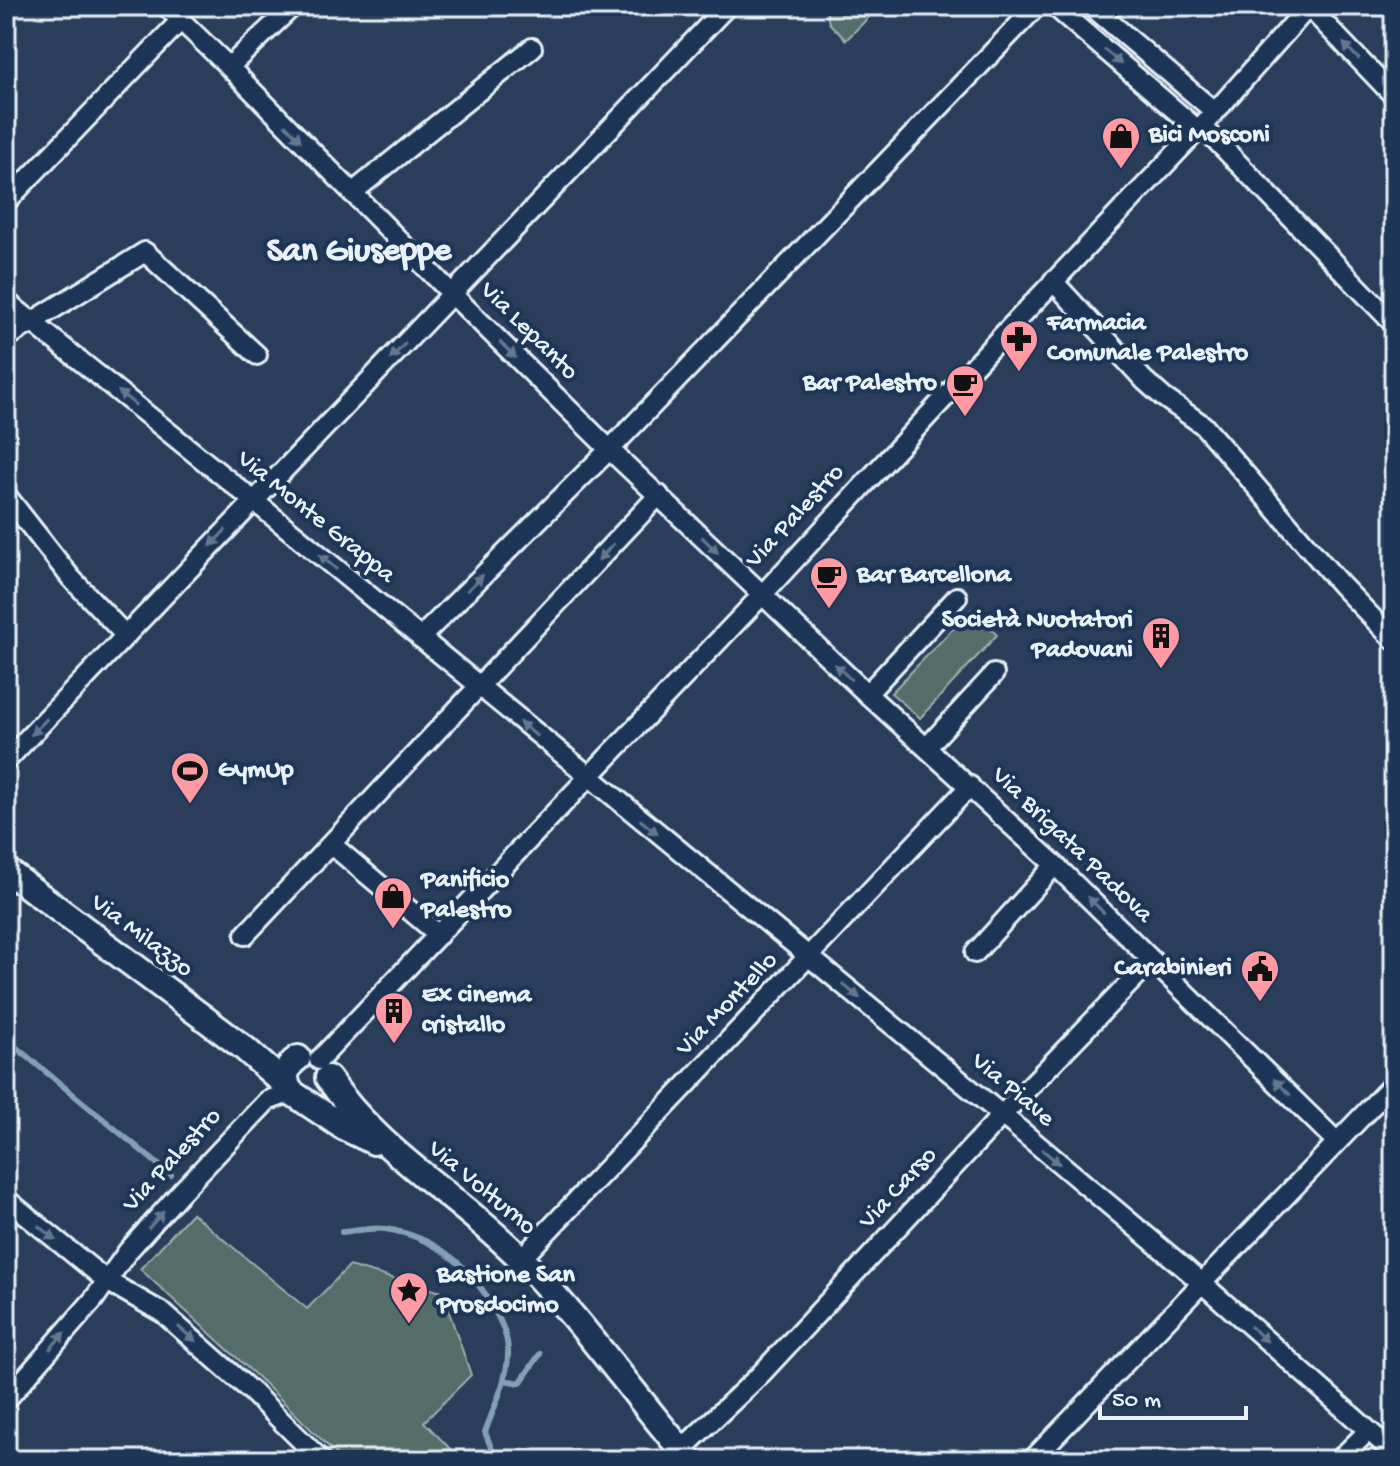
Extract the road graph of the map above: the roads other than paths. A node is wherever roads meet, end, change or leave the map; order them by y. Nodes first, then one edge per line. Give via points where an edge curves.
1 (166, 6) edge
2 (293, 6) edge
3 (727, 6) edge
4 (1037, 6) edge
5 (1054, 6) edge
6 (1091, 6) edge
7 (1309, 6) edge
8 (181, 20) junction
9 (532, 48) dead end
10 (229, 67) junction
11 (1394, 96) edge
12 (1205, 123) junction
13 (352, 193) junction
14 (6, 202) edge
15 (1053, 281) junction
16 (453, 295) junction
17 (6, 301) edge
18 (33, 322) junction
19 (1394, 324) edge
20 (6, 338) edge
21 (257, 355) dead end
22 (609, 449) junction
23 (6, 495) edge
24 (659, 495) junction
25 (254, 501) junction
26 (762, 595) junction
27 (957, 597) dead end
28 (126, 636) junction
29 (420, 638) junction
30 (1394, 640) edge
31 (994, 674) dead end
32 (479, 688) junction
33 (867, 694) junction
34 (927, 747) junction
35 (6, 761) edge
36 (589, 778) junction
37 (970, 786) junction
38 (331, 844) junction
39 (1055, 865) junction
40 (6, 870) edge
41 (245, 935) dead end
42 (439, 935) junction
43 (975, 953) dead end
44 (810, 957) junction
45 (1152, 960) junction
46 (244, 1048) junction
47 (315, 1065) junction
48 (1394, 1083) edge
49 (293, 1092) junction
50 (1002, 1115) junction
51 (1337, 1142) junction
52 (388, 1148) junction
53 (6, 1199) edge
54 (521, 1259) junction
55 (107, 1281) junction
56 (1200, 1282) junction
57 (6, 1400) edge
58 (1368, 1431) junction
59 (1394, 1453) edge
60 (685, 1455) edge
61 (321, 1460) edge
62 (1032, 1460) edge
63 (1339, 1460) edge

1 - 8 street, Via Lepanto
2 - 10 street
3 - 16 street
4 - 22 street
5 -> 12 street
6 - 12 street
11 -> 7 street
7 - 12 street, Via Palestro
8 - 10 street, Via Lepanto
8 - 14 street
9 - 13 street
10 -> 13 street, Via Lepanto
12 - 15 street, Via Palestro
12 - 19 street
13 - 16 street, Via Lepanto
15 - 26 street, Via Palestro
15 - 30 street via 1144,380 1203,425
16 -> 22 street, Via Lepanto
16 -> 25 street
17 - 18 street, Via Monte Grappa
18 - 20 street
18 - 21 street via 145,252
25 -> 18 street, Via Monte Grappa
22 - 24 street, Via Lepanto
29 -> 22 street
23 - 28 street via 71,578
24 -> 26 street, Via Lepanto
24 -> 32 street
25 -> 28 street
29 -> 25 street, Via Monte Grappa
33 -> 26 street, Via Brigata Padova
26 - 36 street, Via Palestro
27 - 33 street
28 -> 35 street
29 - 32 street, Via Monte Grappa
31 - 34 street
36 -> 32 street, Via Monte Grappa
32 - 38 street
33 - 34 street, Via Brigata Padova
34 - 37 street, Via Brigata Padova
36 - 42 street, Via Palestro
36 -> 44 street, Via Piave
37 - 39 street, Via Brigata Padova
37 - 44 street, Via Montello
38 - 41 street
38 - 42 street
39 - 43 street
45 -> 39 street, Via Brigata Padova
40 - 46 main road, Via Milazzo
42 - 47 street, Via Palestro
44 -> 50 street, Via Piave
44 - 54 street, Via Montello
45 - 50 street, Via Carso
51 -> 45 street, Via Brigata Padova
46 - 47 main road, Via Milazzo
46 - 49 main road, Via Milazzo
47 - 49 main road, Via Palestro via 288,1067 285,1080
47 - 49 main road, Via Palestro via 322,1092
47 - 52 main road, Via Volturno
48 - 51 street
49 - 52 main road, Via Volturno via 343,1127
55 -> 49 street, Via Palestro via 128,1251 267,1101
50 -> 56 street, Via Piave
50 - 60 street, Via Carso
51 - 56 street
52 - 54 main road, Via Volturno
53 -> 55 street
54 - 60 main road, Via Volturno
57 -> 55 street, Via Palestro
55 -> 61 street via 163,1313
56 -> 58 street, Via Piave
56 - 62 street
58 - 59 street, Via Piave
58 - 63 street

